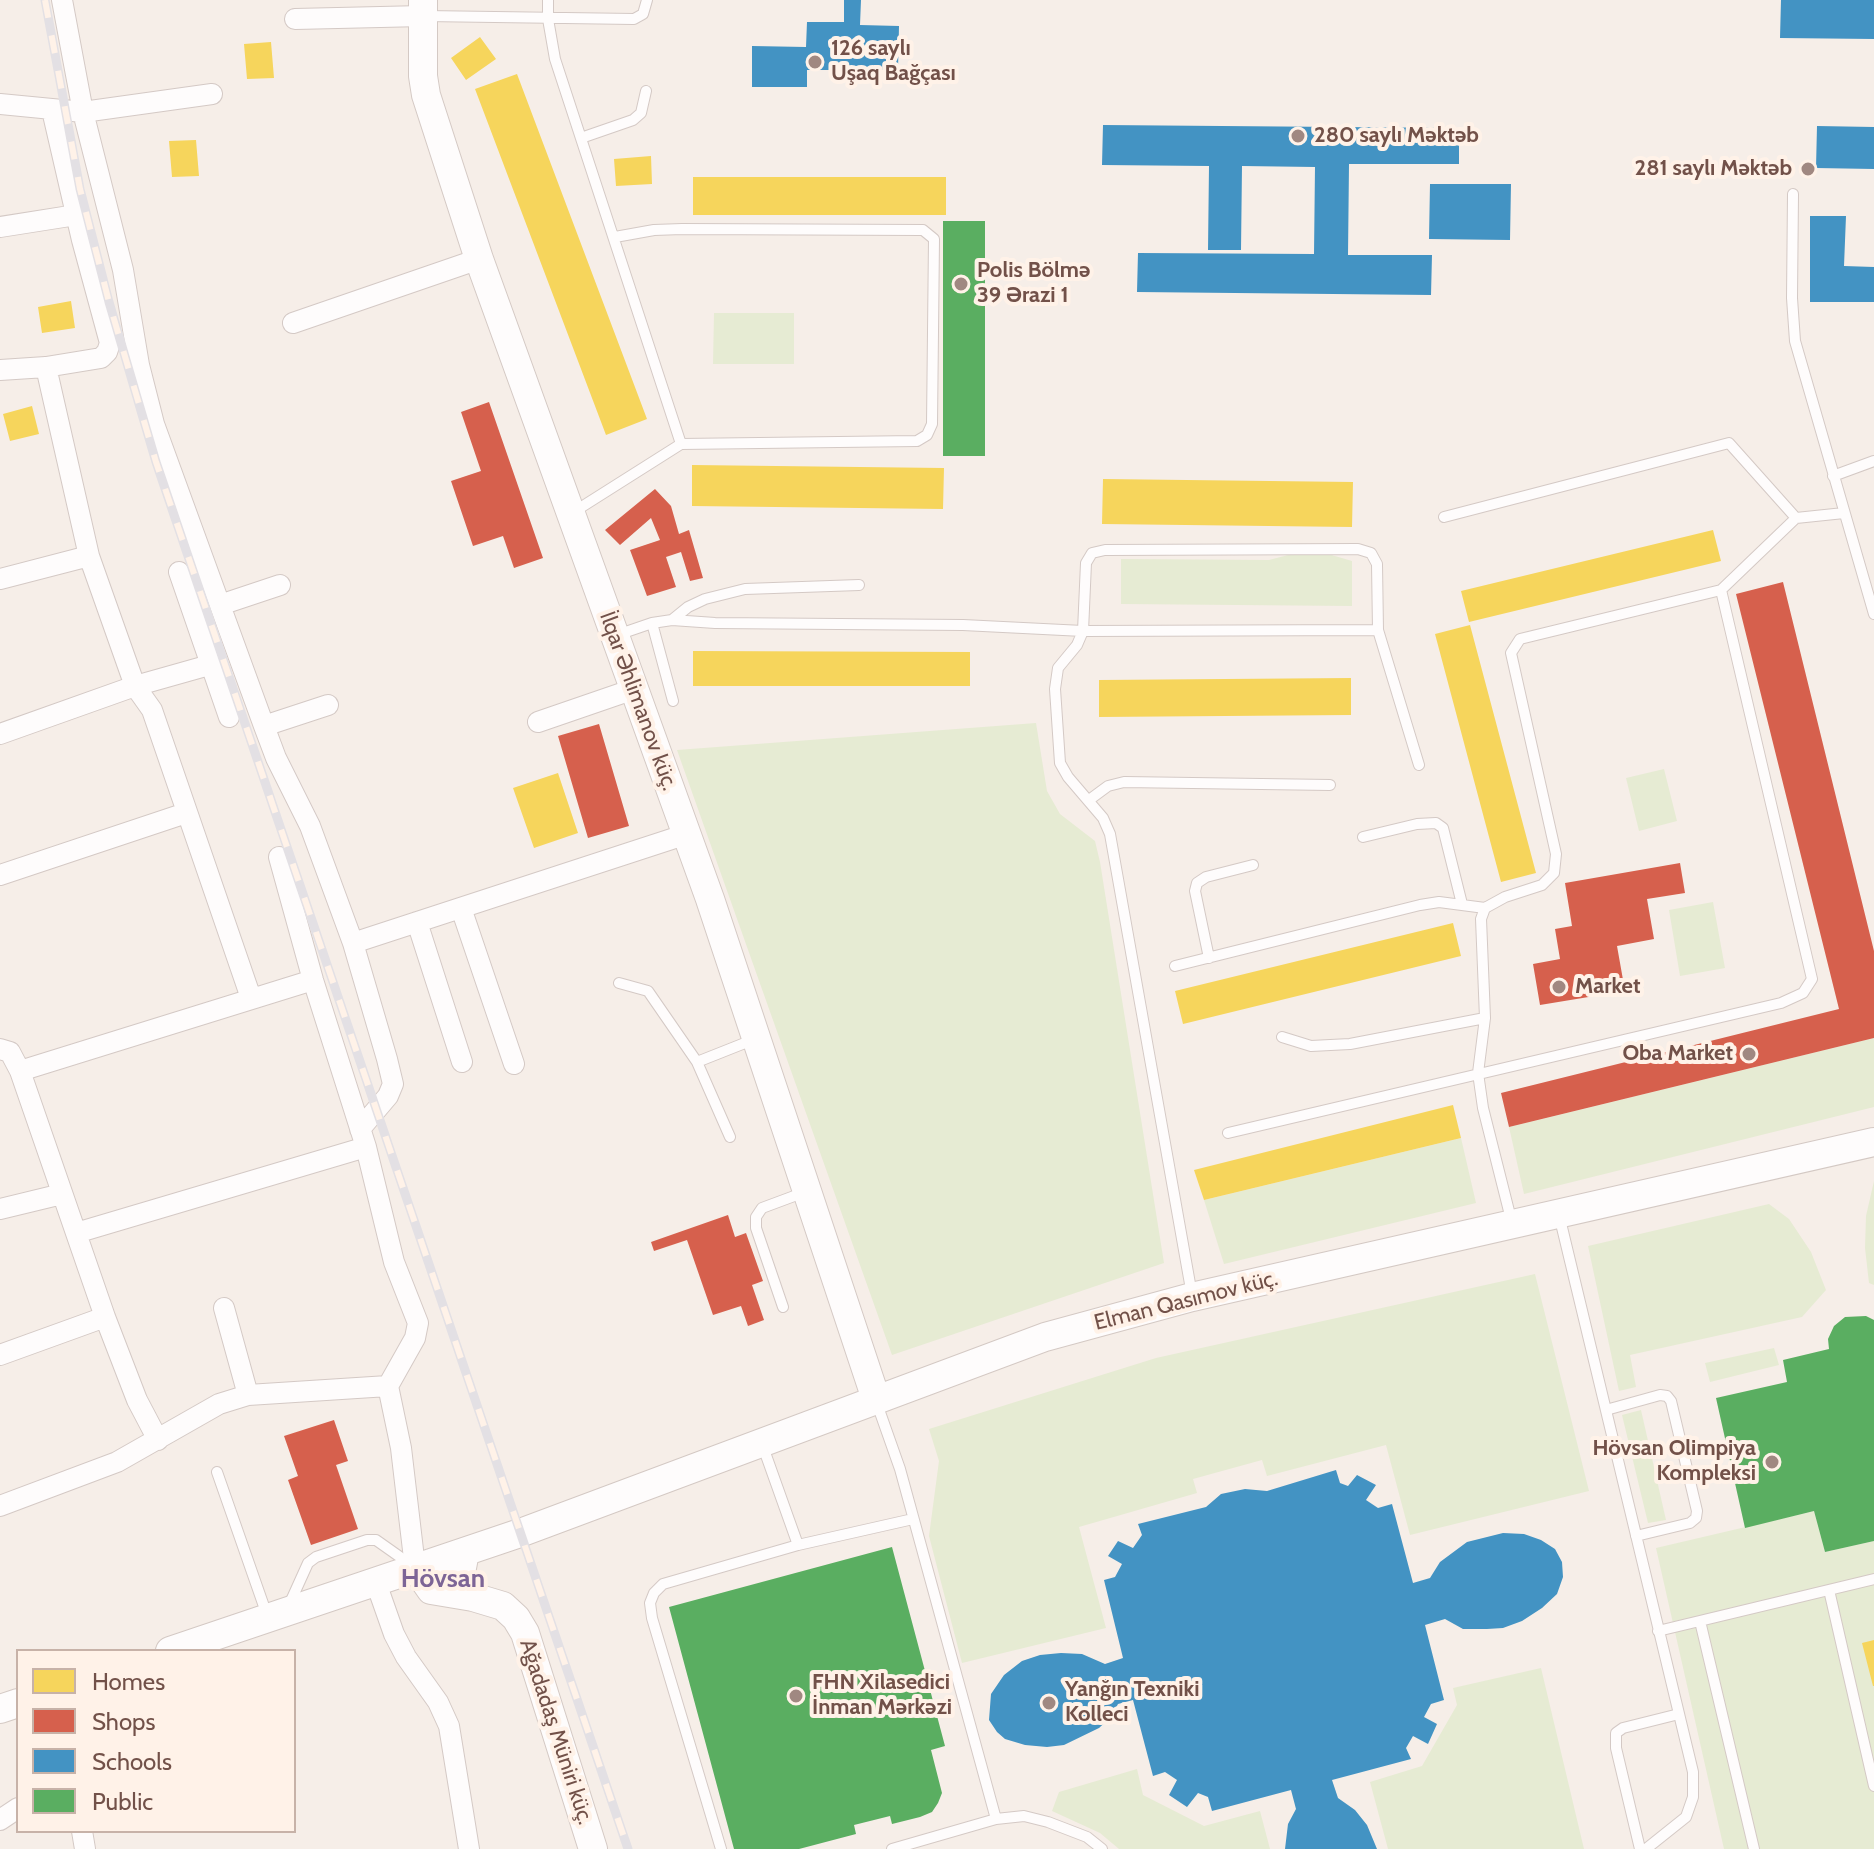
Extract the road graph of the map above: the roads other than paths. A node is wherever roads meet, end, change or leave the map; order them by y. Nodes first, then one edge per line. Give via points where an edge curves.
1 (62, 0) edge
2 (548, 0) edge
3 (647, 0) edge
4 (423, 8) edge
5 (295, 19) dead end
6 (548, 19) junction
7 (646, 91) dead end
8 (212, 94) dead end
9 (0, 104) edge
10 (52, 110) junction
11 (83, 112) junction
12 (581, 138) junction
13 (1793, 194) dead end
14 (76, 215) junction
15 (0, 227) edge
16 (615, 237) junction
17 (479, 259) junction
18 (293, 323) dead end
19 (46, 367) junction
20 (0, 370) edge
21 (681, 444) junction
22 (1874, 461) edge
23 (1833, 476) junction
24 (1844, 513) junction
25 (571, 514) junction
26 (1444, 517) dead end
27 (1796, 518) junction
28 (89, 556) junction
29 (179, 572) dead end
30 (0, 579) edge
31 (280, 585) dead end
32 (859, 585) dead end
33 (1721, 590) junction
34 (220, 605) junction
35 (1874, 614) edge
36 (672, 620) junction
37 (652, 623) junction
38 (1378, 630) junction
39 (1083, 631) junction
40 (615, 636) junction
41 (213, 664) junction
42 (135, 686) junction
43 (634, 689) junction
44 (673, 701) dead end
45 (328, 705) dead end
46 (229, 717) dead end
47 (538, 722) dead end
48 (264, 726) junction
49 (0, 734) edge
50 (1419, 765) dead end
51 (1330, 785) dead end
52 (1089, 800) junction
53 (186, 813) junction
54 (687, 834) junction
55 (1363, 837) dead end
56 (279, 857) dead end
57 (1253, 865) dead end
58 (0, 875) edge
59 (1462, 904) junction
60 (461, 908) junction
61 (1485, 908) junction
62 (417, 922) junction
63 (353, 943) junction
64 (1209, 958) junction
65 (1175, 966) dead end
66 (313, 980) junction
67 (619, 983) dead end
68 (251, 998) junction
69 (1485, 1018) junction
70 (1282, 1037) dead end
71 (757, 1038) junction
72 (0, 1049) edge
73 (462, 1062) dead end
74 (697, 1062) junction
75 (514, 1064) dead end
76 (20, 1071) junction
77 (1478, 1073) junction
78 (1228, 1133) dead end
79 (730, 1137) dead end
80 (363, 1138) junction
81 (1874, 1142) edge
82 (807, 1191) junction
83 (62, 1194) junction
84 (0, 1209) edge
85 (1559, 1215) junction
86 (1513, 1225) junction
87 (76, 1233) junction
88 (1192, 1297) junction
89 (783, 1307) dead end
90 (224, 1308) dead end
91 (105, 1317) junction
92 (0, 1355) edge
93 (388, 1386) junction
94 (248, 1395) junction
95 (876, 1399) junction
96 (1606, 1410) junction
97 (158, 1440) junction
98 (761, 1442) junction
99 (217, 1472) dead end
100 (0, 1506) edge
101 (913, 1519) junction
102 (1636, 1536) junction
103 (798, 1545) junction
104 (465, 1552) junction
105 (415, 1567) junction
106 (1874, 1579) edge
107 (375, 1580) junction
108 (1829, 1590) junction
109 (473, 1597) junction
110 (277, 1614) junction
111 (1700, 1621) junction
112 (1658, 1631) junction
113 (199, 1646) edge
114 (1679, 1714) junction
115 (1874, 1786) edge
116 (996, 1819) junction
117 (469, 1849) edge
118 (593, 1849) edge
119 (721, 1849) edge
120 (892, 1849) edge
121 (1102, 1849) edge
122 (1640, 1849) edge
123 (1646, 1849) edge
124 (1754, 1849) edge

1 - 11 street
2 - 6 lane
3 - 6 lane via 643,14 634,19
4 - 5 street
4 - 6 lane
4 - 17 street, İlqar Əhlimanov küç. via 426,95
6 - 12 lane
7 - 12 lane via 641,113 633,120
8 - 11 street
9 - 10 street
10 - 11 street
10 - 14 street
11 - 34 street via 123,270 144,389
12 - 16 lane
13 - 23 lane via 1795,341
14 - 15 street
14 - 19 street via 110,343 101,358
16 - 21 lane
16 - 21 lane via 697,229 923,230 934,239 932,424 927,435 917,441
17 - 18 street
17 - 25 street, İlqar Əhlimanov küç.
19 - 20 street
19 - 28 street
21 - 25 lane
22 - 23 lane
23 - 24 lane
24 - 27 lane
24 - 35 lane
25 - 40 street, İlqar Əhlimanov küç.
26 - 27 lane via 1729,443
27 - 33 lane
28 - 30 street
28 - 42 street
29 - 41 street
31 - 34 street
32 - 36 lane via 745,589 705,599
33 - 61 lane via 1520,639 1511,653 1556,854 1554,873 1542,885
33 - 77 lane via 1812,979 1803,993 1781,1003
34 - 48 street
36 - 37 lane
36 - 39 lane
37 - 40 lane
37 - 44 lane
38 - 39 lane
38 - 39 lane via 1377,564 1371,553 1358,549 1092,553 1086,563
38 - 50 lane
39 - 52 lane via 1058,668 1055,689 1060,763
40 - 43 street, İlqar Əhlimanov küç.
41 - 42 street
41 - 46 street
42 - 49 street
42 - 53 street via 152,710
43 - 47 street
43 - 54 street, İlqar Əhlimanov küç.
45 - 48 street
48 - 63 street via 310,826
51 - 52 lane via 1124,782
52 - 88 lane via 1110,834
53 - 58 street
53 - 68 street
54 - 60 street
54 - 71 street, İlqar Əhlimanov küç.
55 - 59 lane via 1436,823 1443,828
56 - 66 street
57 - 64 lane via 1197,883
59 - 61 lane
59 - 64 lane via 1420,905
60 - 62 street
60 - 75 street
61 - 69 lane
62 - 63 street
62 - 73 street
63 - 80 street via 393,1084
64 - 65 lane
66 - 68 street
66 - 80 street
67 - 74 lane via 648,991
68 - 76 street
69 - 70 lane via 1350,1044 1311,1046
69 - 77 lane
71 - 74 lane
71 - 82 street, İlqar Əhlimanov küç.
72 - 76 street via 10,1052
74 - 79 lane
76 - 83 street
77 - 78 lane
77 - 86 lane
80 - 87 street
80 - 93 street via 394,1262 418,1323
81 - 85 street, Elman Qasımov küç.
82 - 89 lane via 762,1208 756,1217
82 - 95 street, İlqar Əhlimanov küç.
83 - 84 street
83 - 87 street
85 - 86 street, Elman Qasımov küç.
85 - 96 lane
86 - 88 street, Elman Qasımov küç.
87 - 91 street
88 - 95 street, Elman Qasımov küç. via 1045,1337
90 - 94 street
91 - 92 street
91 - 97 street
93 - 94 street
93 - 105 street
94 - 97 street via 219,1404
95 - 98 street, Elman Qasımov küç.
95 - 101 lane
96 - 102 lane
96 - 102 lane via 1660,1395 1671,1401 1696,1518
97 - 100 street via 117,1462
98 - 103 lane
98 - 104 street, Elman Qasımov küç.
99 - 110 lane
101 - 103 lane
101 - 116 lane
102 - 112 lane
103 - 119 lane via 663,1584 650,1603
104 - 105 street, Elman Qasımov küç.
104 - 109 street via 461,1573
105 - 107 street, Elman Qasımov küç.
105 - 109 street, Ağadadaş Müniri küç. via 431,1590
105 - 110 lane via 376,1540 316,1557
106 - 108 lane
107 - 110 street, Elman Qasımov küç.
107 - 117 street via 394,1634 449,1726
108 - 111 lane
108 - 115 lane
109 - 118 street, Ağadadaş Müniri küç. via 503,1606 525,1633
110 - 113 street, Elman Qasımov küç.
111 - 112 lane
111 - 124 lane
112 - 114 lane
114 - 122 lane via 1616,1733
114 - 123 lane via 1693,1772 1693,1797 1686,1817
116 - 120 lane
116 - 121 lane via 1024,1816 1048,1822 1087,1837

